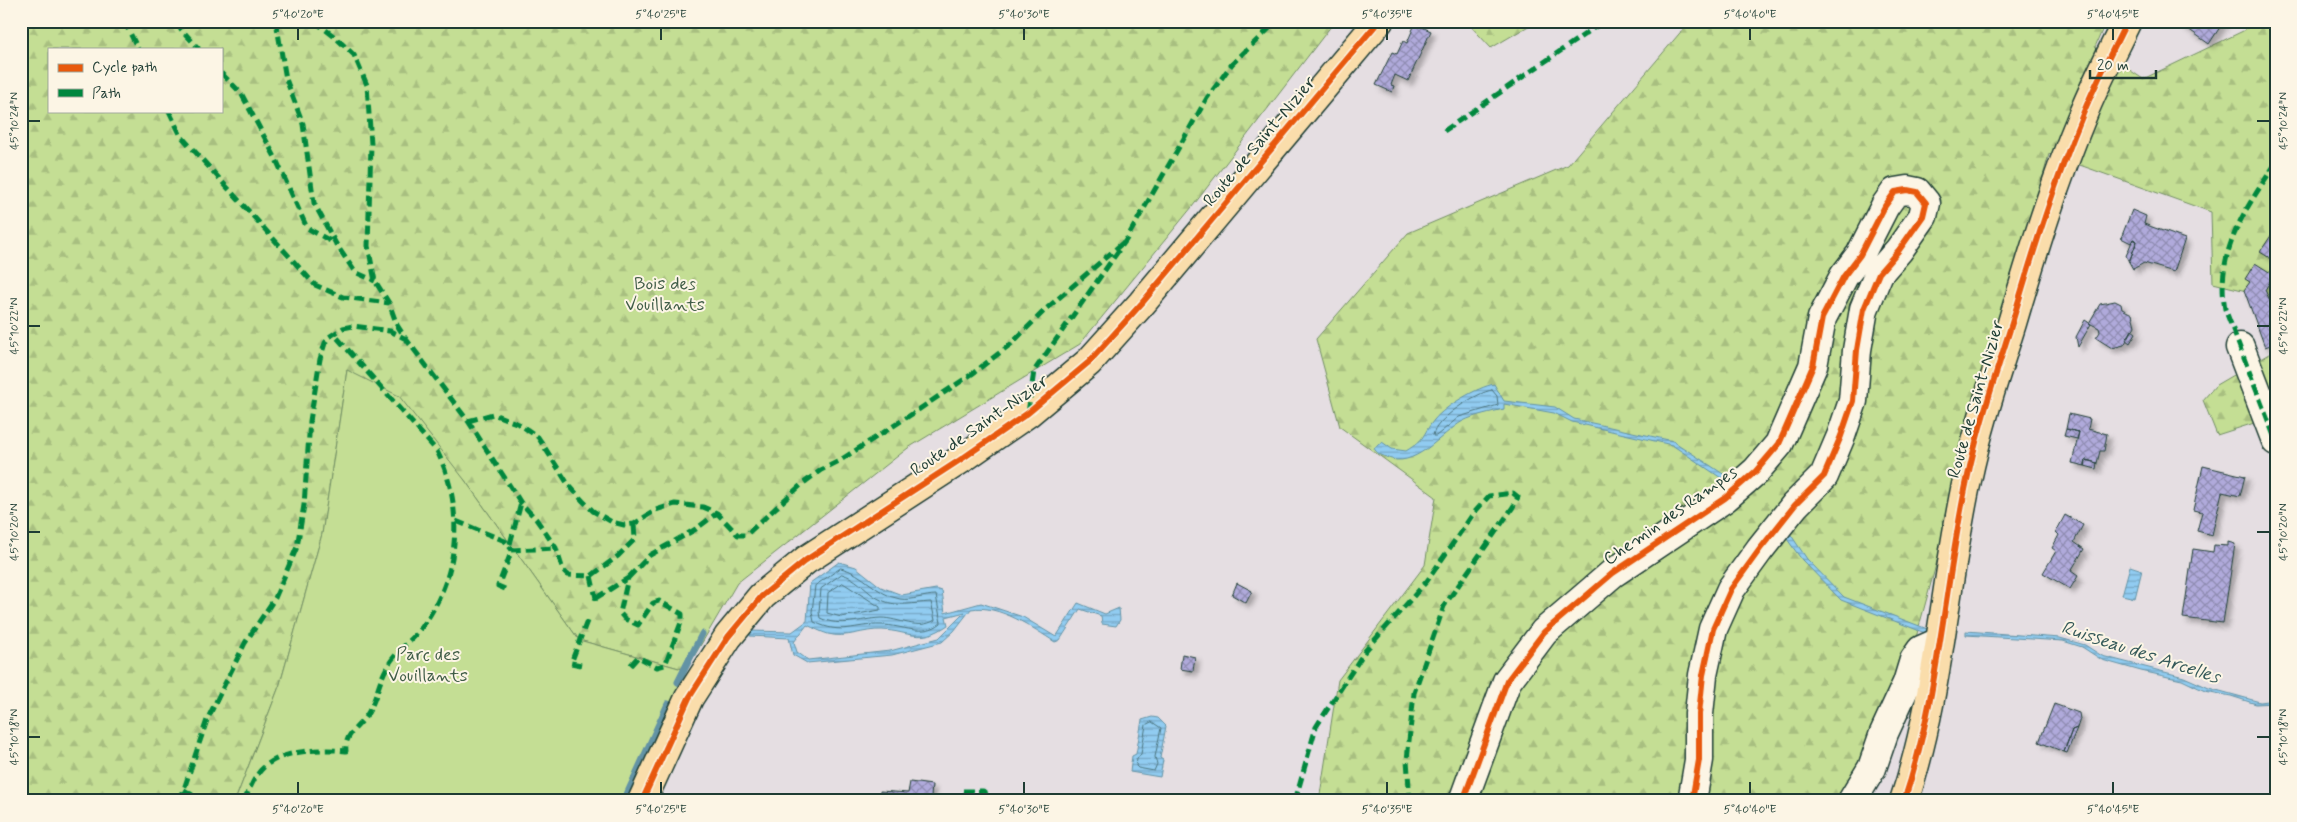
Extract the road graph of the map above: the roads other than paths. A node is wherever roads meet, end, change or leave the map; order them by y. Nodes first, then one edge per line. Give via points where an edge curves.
1 (1379, 21) edge
2 (2127, 21) edge
3 (2240, 347) dead end
4 (2276, 442) edge
5 (1939, 642) junction
6 (642, 801) edge
7 (1463, 801) edge
8 (1692, 801) edge
9 (1852, 801) edge
10 (1904, 801) edge

1 - 6 main road, Route de Saint-Nizier via 1149,296 1089,362 1028,413 806,560 762,596 728,637 690,698
2 - 5 main road, Route de Saint-Nizier via 2083,114 2053,193 1984,415 1963,497
3 - 4 street
5 - 9 street via 1920,650 1914,660 1872,768
5 - 10 main road, Route de Saint-Nizier via 1931,698
7 - 8 street, Chemin des Rampes via 1507,681 1544,632 1613,573 1724,498 1756,472 1779,444 1813,366 1822,318 1844,276 1860,255 1895,192 1917,192 1926,203 1923,216 1879,273 1864,308 1853,400 1824,476 1794,505 1731,589 1713,629 1703,675 1699,760

